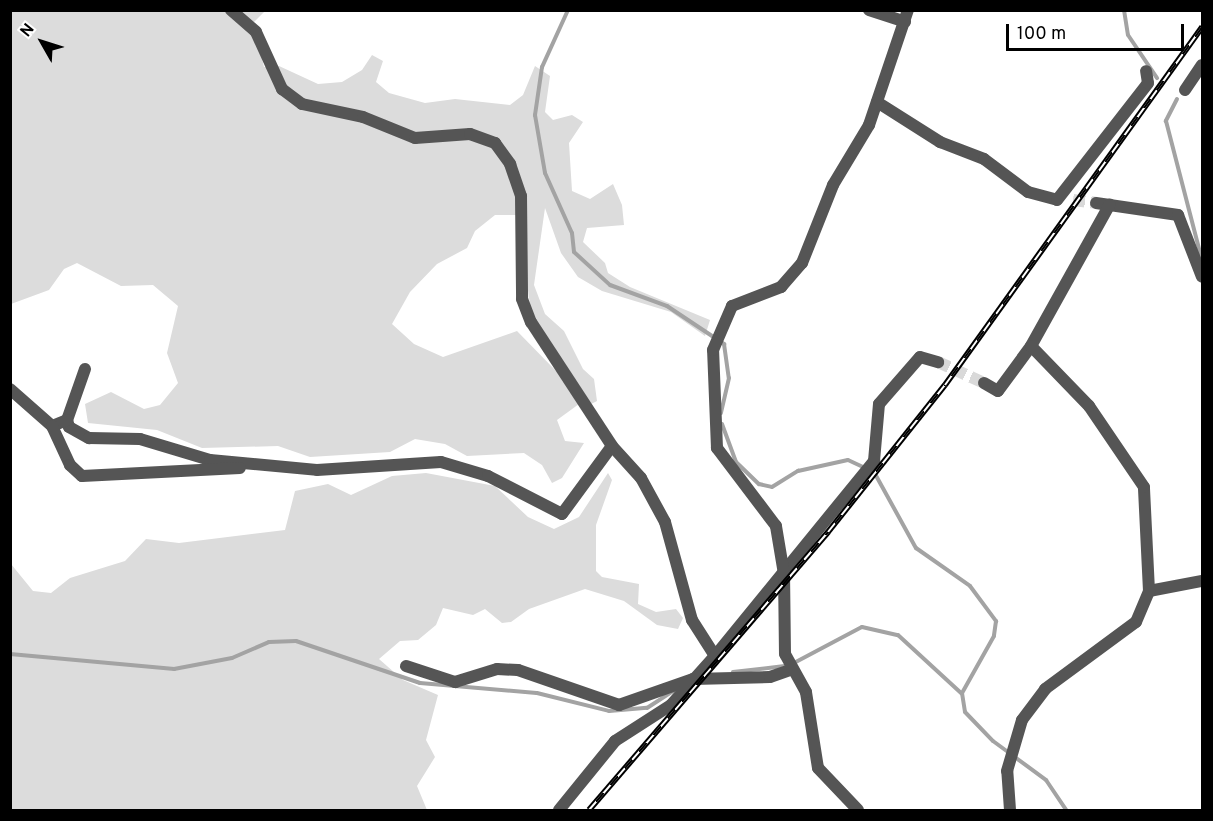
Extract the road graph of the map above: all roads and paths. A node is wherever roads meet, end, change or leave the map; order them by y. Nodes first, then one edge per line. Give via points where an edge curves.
1 (231, 10) edge
2 (869, 10) edge
3 (907, 16) edge
4 (1203, 65) edge
5 (1146, 71) dead end
6 (1185, 90) dead end
7 (878, 102) junction
8 (1096, 203) tunnel mouth
9 (1110, 204) junction
10 (1203, 277) edge
11 (1031, 346) junction
12 (938, 362) tunnel mouth
13 (85, 369) dead end
14 (984, 383) tunnel mouth
15 (10, 389) edge
16 (67, 420) junction
17 (52, 426) junction
18 (612, 446) junction
19 (274, 464) junction
20 (784, 574) junction
21 (1203, 581) edge
22 (1149, 591) junction
23 (715, 656) junction
24 (406, 666) dead end
25 (790, 670) junction
26 (693, 680) junction
27 (559, 810) edge
28 (858, 810) edge
29 (1010, 810) edge

1 - 18 street via 256,32 282,89 302,104 363,117 415,138 470,134 495,143 510,164 521,196 525,222 522,299 531,322
2 - 3 street
3 - 7 street
4 - 6 street
5 - 7 street via 1148,83 1069,197 1057,200 1028,192 984,159 940,142
7 - 20 street via 793,277 732,306 716,334 715,441 726,467 776,526
8 - 9 street
9 - 10 street via 1178,215
9 - 11 street
11 - 14 street via 998,391
11 - 22 street via 1089,406 1144,487
12 - 20 street via 920,357 879,404 874,461
13 - 16 street
15 - 17 street
16 - 17 street
16 - 19 street via 69,427 89,438 140,439 210,460
17 - 19 street via 70,465 82,476
18 - 19 street via 562,514 488,476 441,462 317,470
18 - 23 street via 641,478 665,522 692,620
20 - 23 street
20 - 25 street
21 - 22 street
22 - 29 street via 1136,622 1045,689 1022,720 1008,761
23 - 26 street
24 - 26 street via 455,682 497,669 518,670 619,705
25 - 26 street via 770,677
25 - 28 street via 806,692 818,768
26 - 27 street via 671,705 615,741

